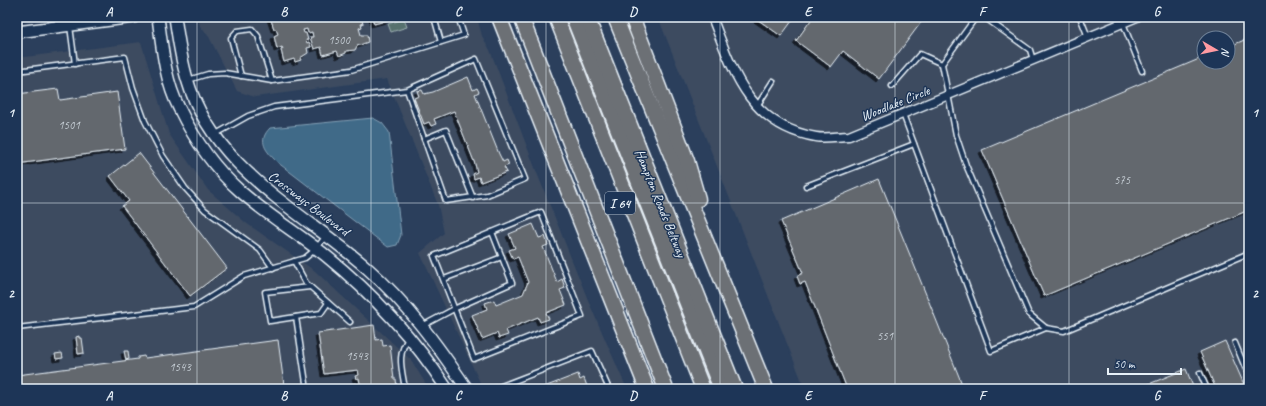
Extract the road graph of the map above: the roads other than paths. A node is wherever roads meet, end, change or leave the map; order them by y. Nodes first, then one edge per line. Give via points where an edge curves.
1 (134, 17) edge
2 (158, 17) edge
3 (175, 17) edge
4 (434, 17) edge
5 (458, 17) edge
6 (499, 17) edge
7 (521, 17) edge
8 (546, 17) edge
9 (556, 17) edge
10 (573, 17) edge
11 (586, 17) edge
12 (596, 17) edge
13 (615, 17) edge
14 (632, 17) edge
15 (712, 17) edge
16 (976, 17) edge
17 (984, 17) edge
18 (1080, 17) edge
19 (1137, 17) edge
20 (1123, 23) junction
21 (70, 25) junction
22 (17, 32) edge
23 (1088, 38) junction
24 (441, 42) junction
25 (1034, 60) junction
26 (75, 64) junction
27 (942, 64) junction
28 (17, 71) edge
29 (1142, 71) dead end
30 (241, 76) junction
31 (187, 80) junction
32 (272, 80) junction
33 (773, 81) dead end
34 (892, 86) dead end
35 (407, 90) junction
36 (947, 96) junction
37 (619, 98) junction
38 (756, 106) junction
39 (903, 114) junction
40 (214, 135) junction
41 (424, 139) junction
42 (914, 144) junction
43 (806, 186) dead end
44 (473, 198) junction
45 (492, 232) junction
46 (326, 235) junction
47 (316, 249) junction
48 (1249, 253) edge
49 (502, 257) junction
50 (294, 261) junction
51 (273, 268) junction
52 (721, 276) junction
53 (444, 279) junction
54 (310, 287) junction
55 (328, 303) junction
56 (456, 308) junction
57 (296, 317) junction
58 (350, 322) dead end
59 (421, 326) junction
60 (17, 328) edge
61 (1046, 328) junction
62 (409, 338) junction
63 (1235, 343) dead end
64 (1200, 373) dead end
65 (1249, 376) edge
66 (306, 383) dead end
67 (405, 389) edge
68 (447, 389) edge
69 (467, 389) edge
70 (497, 389) edge
71 (609, 389) edge
72 (646, 389) edge
73 (666, 389) edge
74 (693, 389) edge
75 (703, 389) edge
76 (721, 389) edge
77 (735, 389) edge
78 (766, 389) edge
79 (1206, 389) edge

1 - 21 street
2 - 47 street via 167,75 178,107 195,137 216,166 239,191
3 - 31 street, Crossways Boulevard
4 - 24 lane
5 - 24 lane via 464,35
6 - 72 highway
7 - 73 highway
8 - 74 highway, I 64
9 - 75 highway
10 - 76 highway
11 - 37 highway, Hampton Roads Beltway / I 64
12 - 37 highway
13 - 52 highway
14 - 52 highway via 687,161
15 - 38 street, Woodlake Circle via 734,72 744,92
16 - 27 lane
17 - 25 lane via 1030,50
18 - 23 lane
19 - 20 street, Woodlake Circle
20 - 23 street, Woodlake Circle
20 - 29 lane
21 - 22 street
21 - 26 lane
23 - 25 street, Woodlake Circle
24 - 32 lane via 351,70
25 - 36 street, Woodlake Circle
26 - 28 lane
26 - 51 lane via 125,57 146,122 163,156 185,188 205,210 260,250
27 - 34 lane via 920,54
27 - 36 lane
30 - 31 lane via 225,73 208,74
30 - 32 lane
30 - 32 lane via 231,38 237,31 252,30 258,36
31 - 40 street, Crossways Boulevard
33 - 38 lane
35 - 40 lane via 274,107 248,116
35 - 41 lane
35 - 44 lane via 476,59 525,180
36 - 39 street, Woodlake Circle
36 - 61 lane via 966,165 1029,314
37 - 77 highway, Hampton Roads Beltway / I 64
38 - 39 street, Woodlake Circle via 788,130 817,138 850,136
39 - 42 lane
40 - 46 street, Crossways Boulevard via 234,161 260,185
41 - 44 lane via 446,201
41 - 44 lane via 446,130
42 - 43 lane
42 - 61 lane via 990,351
45 - 49 lane
45 - 53 lane via 434,256
45 - 56 lane via 540,212 582,316 474,359
46 - 47 lane
46 - 59 street, Crossways Boulevard via 369,270
47 - 50 lane via 305,258
47 - 62 street via 350,277
48 - 61 lane via 1064,331
49 - 53 lane
49 - 56 lane via 512,284
50 - 51 lane
50 - 54 lane
51 - 60 lane via 244,276 194,306
52 - 78 highway
53 - 56 lane
54 - 55 lane
54 - 57 lane via 265,292 270,321
55 - 57 lane via 321,313
55 - 58 lane
56 - 59 lane
57 - 66 lane
59 - 69 street, Crossways Boulevard
62 - 67 lane via 402,346 400,354
62 - 68 street
63 - 65 lane
64 - 79 lane
70 - 71 lane via 592,351

